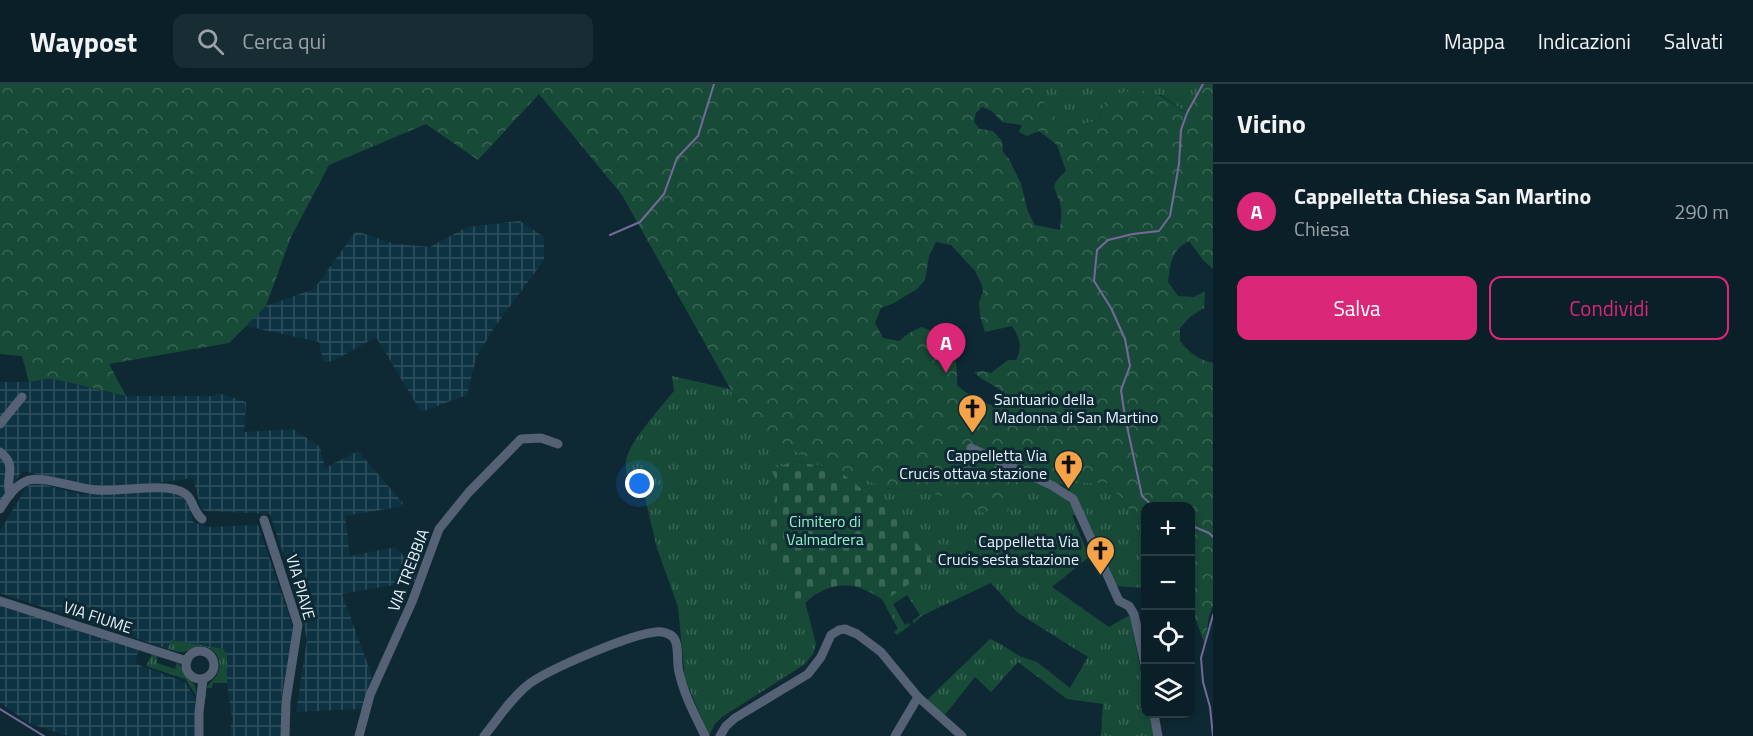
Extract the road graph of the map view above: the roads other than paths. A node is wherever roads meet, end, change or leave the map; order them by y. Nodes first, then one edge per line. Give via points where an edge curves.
1 (22, 397) dead end
2 (0, 424) edge
3 (558, 444) dead end
4 (971, 448) dead end
5 (0, 452) edge
6 (10, 495) junction
7 (0, 509) edge
8 (202, 519) dead end
9 (264, 520) dead end
10 (0, 601) edge
11 (187, 661) junction
12 (1145, 664) edge
13 (203, 679) junction
14 (918, 697) junction
15 (1155, 718) edge
16 (199, 736) edge
17 (285, 736) edge
18 (359, 736) edge
19 (484, 736) edge
20 (705, 736) edge
21 (720, 736) edge
22 (895, 736) edge
23 (962, 736) edge
24 (1158, 736) edge

1 - 2 street
3 - 18 street, VIA TREBBIA via 541,438 521,439 469,492 439,530 370,695
4 - 12 street via 1073,499 1119,601 1134,614
5 - 6 street via 8,458
6 - 7 street
6 - 8 street via 17,485 38,478 80,489 163,488 189,496
9 - 17 street, VIA PIAVE via 298,625 286,701
10 - 11 street, VIA FIUME
11 - 13 street via 192,677
11 - 13 street via 198,651 212,657 214,668
13 - 16 street
14 - 21 street via 881,652 845,629 831,636 808,674 735,718
14 - 22 street
14 - 23 street
15 - 24 street
19 - 20 street via 531,683 583,657 657,632 670,634 676,641 679,672

